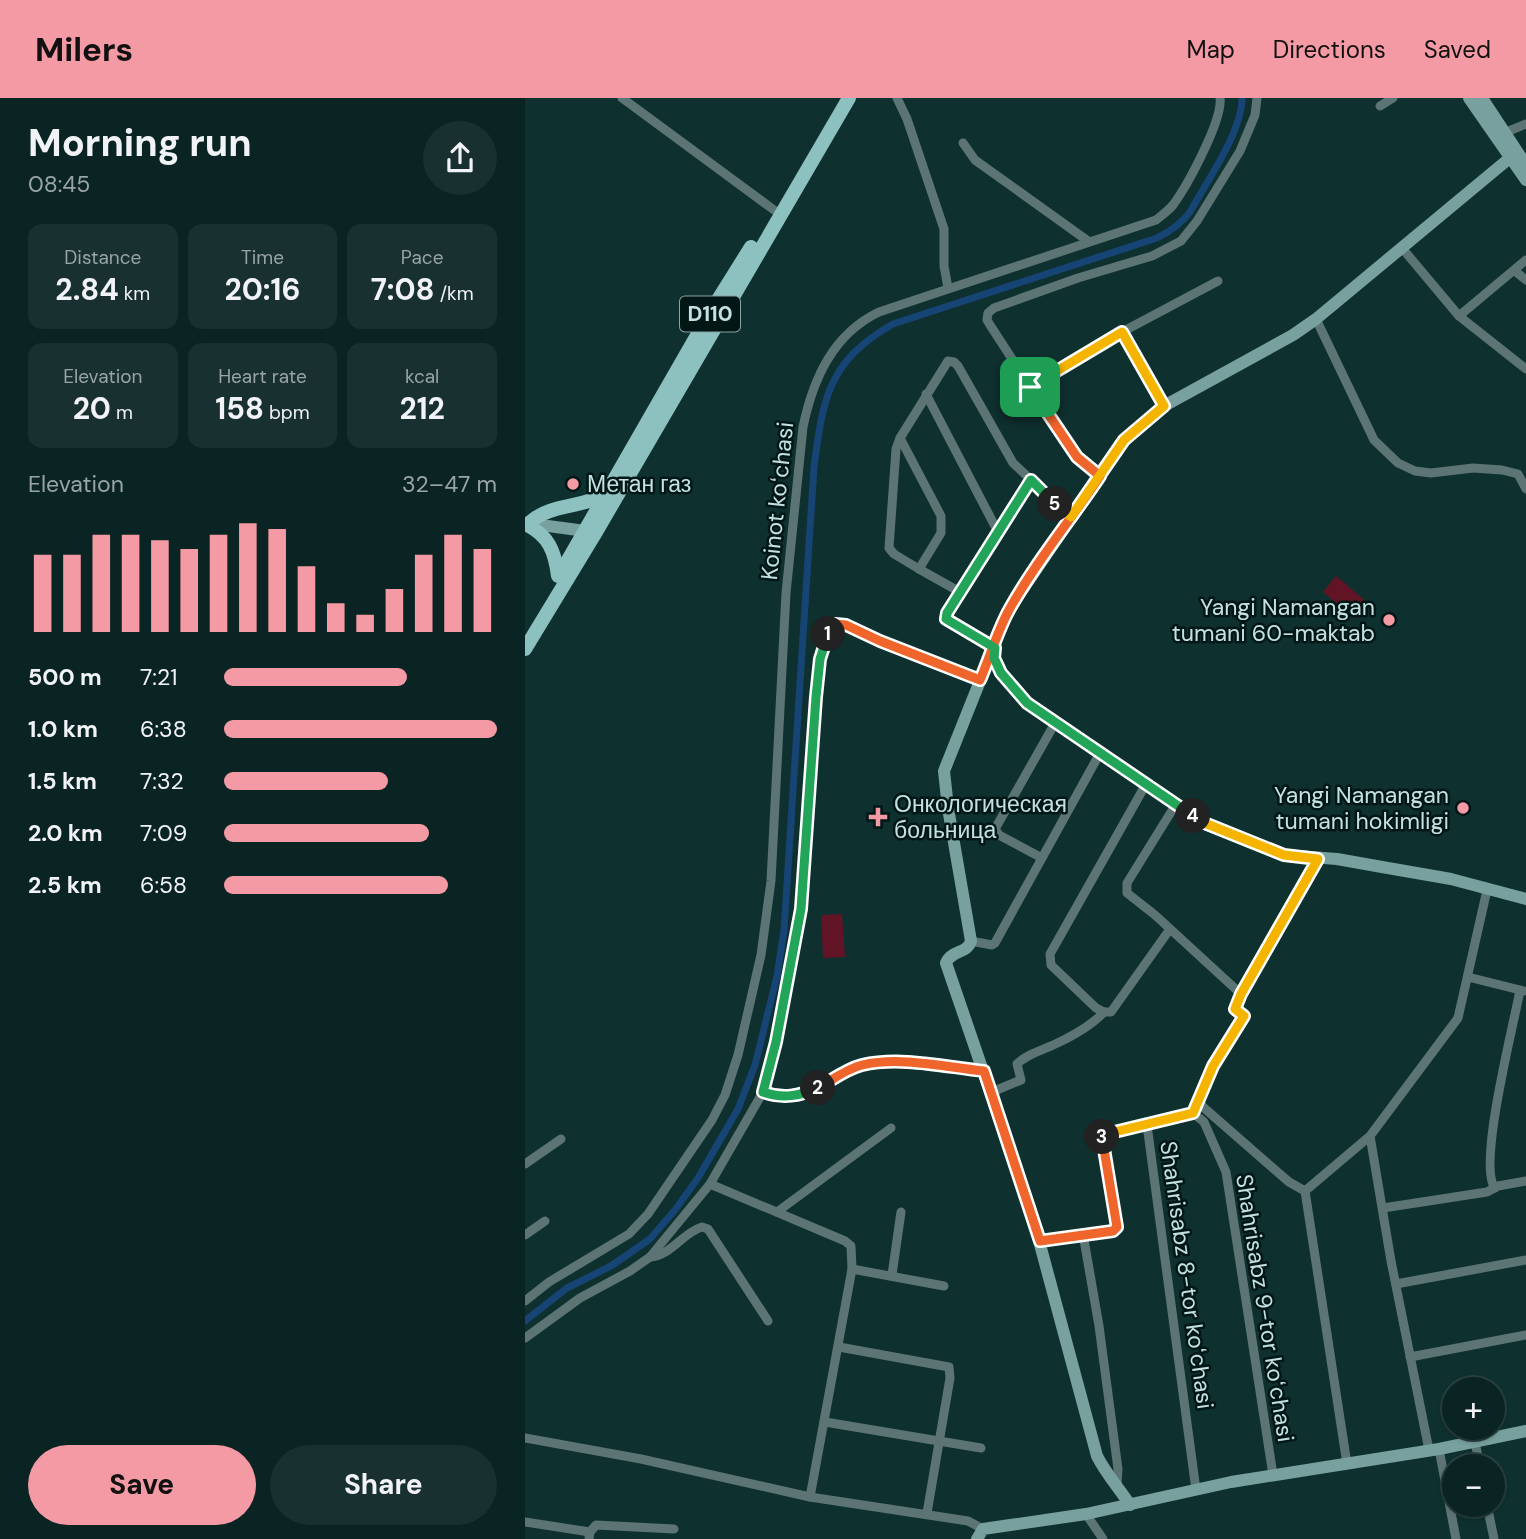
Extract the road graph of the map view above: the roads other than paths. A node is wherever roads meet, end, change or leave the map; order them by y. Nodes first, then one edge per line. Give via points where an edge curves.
1 (622, 98) edge
2 (839, 98) edge
3 (849, 98) edge
4 (897, 98) edge
5 (1220, 98) edge
6 (1257, 98) edge
7 (1393, 98) edge
8 (1469, 98) edge
9 (1482, 98) edge
10 (1380, 106) dead end
11 (1526, 124) edge
12 (1504, 133) junction
13 (963, 143) dead end
14 (1513, 155) junction
15 (1526, 165) edge
16 (1526, 180) edge
17 (774, 210) junction
18 (1088, 241) junction
19 (1402, 248) junction
20 (1526, 260) edge
21 (1514, 271) junction
22 (1526, 280) edge
23 (1218, 281) dead end
24 (948, 288) junction
25 (717, 314) junction
26 (1459, 316) junction
27 (1316, 319) junction
28 (1122, 332) junction
29 (1526, 369) edge
30 (1030, 387) junction
31 (926, 394) junction
32 (1164, 406) junction
33 (900, 438) junction
34 (1100, 476) junction
35 (1031, 480) junction
36 (1526, 489) edge
37 (606, 494) junction
38 (1071, 517) junction
39 (526, 523) edge
40 (590, 532) junction
41 (998, 532) junction
42 (919, 569) junction
43 (558, 576) junction
44 (960, 592) junction
45 (525, 633) edge
46 (995, 648) junction
47 (525, 649) edge
48 (980, 680) junction
49 (1055, 723) junction
50 (1100, 753) junction
51 (1146, 784) junction
52 (1176, 804) junction
53 (1042, 858) junction
54 (1318, 859) junction
55 (1487, 890) junction
56 (1526, 899) edge
57 (1170, 929) junction
58 (971, 941) junction
59 (1468, 977) junction
60 (1523, 991) edge
61 (1241, 994) junction
62 (1104, 1012) junction
63 (984, 1071) junction
64 (763, 1092) junction
65 (992, 1092) junction
66 (1199, 1101) junction
67 (1193, 1113) junction
68 (1147, 1125) junction
69 (891, 1128) dead end
70 (1370, 1136) junction
71 (561, 1139) dead end
72 (525, 1164) edge
73 (1526, 1181) edge
74 (711, 1184) junction
75 (1495, 1188) junction
76 (1305, 1191) junction
77 (1383, 1208) junction
78 (901, 1212) dead end
79 (778, 1213) junction
80 (545, 1221) dead end
81 (1083, 1234) junction
82 (525, 1235) edge
83 (1040, 1241) junction
84 (650, 1257) junction
85 (1526, 1260) edge
86 (852, 1269) junction
87 (892, 1275) junction
88 (1396, 1284) junction
89 (944, 1286) dead end
90 (525, 1301) edge
91 (768, 1321) dead end
92 (1526, 1335) edge
93 (525, 1338) edge
94 (839, 1347) junction
95 (1410, 1357) junction
96 (825, 1422) junction
97 (1526, 1431) edge
98 (525, 1438) edge
99 (939, 1440) junction
100 (1475, 1442) junction
101 (981, 1448) dead end
102 (1434, 1450) junction
103 (1478, 1454) edge
104 (1347, 1464) junction
105 (1273, 1475) junction
106 (1117, 1485) junction
107 (1196, 1490) junction
108 (810, 1497) junction
109 (1130, 1505) junction
110 (927, 1513) junction
111 (1086, 1514) junction
112 (1489, 1517) edge
113 (525, 1522) edge
114 (674, 1529) dead end
115 (980, 1534) edge
116 (589, 1535) edge
117 (1103, 1539) edge
118 (1456, 1539) edge
119 (1494, 1539) edge

1 - 17 street
2 - 17 main road, D110
3 - 25 main road, D110
4 - 24 street via 944,229
5 - 18 street, Koinot koʻchasi via 1215,128 1166,213
6 - 30 street via 1240,152 1181,241 1152,256 994,307 988,313 987,320
7 - 10 street
8 - 14 street
9 - 12 street
11 - 12 street
12 - 14 street
13 - 18 street via 975,160
14 - 15 street
14 - 16 street
14 - 19 street
17 - 25 main road, D110
18 - 24 street, Koinot koʻchasi
19 - 26 street
19 - 27 street
20 - 21 street
21 - 22 street
21 - 26 street
23 - 28 street
24 - 90 street, Koinot koʻchasi via 857,324 835,347 811,393 791,540 771,881 761,955 739,1055 725,1095 667,1189 629,1234
25 - 37 main road, D110
25 - 40 main road, D110
26 - 29 street
27 - 32 street
27 - 36 street via 1374,440 1398,463 1431,473 1502,470 1518,474
28 - 30 street
28 - 32 street
30 - 34 street via 1077,457
31 - 33 street
31 - 35 street via 946,363 954,362 1005,451
31 - 41 street
32 - 34 street via 1124,440
33 - 42 street via 941,516 941,533
33 - 42 street via 889,548
34 - 38 street
35 - 38 street
35 - 41 street
37 - 39 main road via 586,504 547,511
37 - 40 main road, D110
38 - 46 street via 1018,594
39 - 40 street
39 - 43 main road via 548,541
40 - 43 main road, D110
40 - 47 main road, D110
41 - 44 street
42 - 44 street
43 - 45 main road, D110
44 - 46 street via 946,619
46 - 48 street
46 - 49 street via 1001,673 1027,703
48 - 58 street via 944,771
48 - 64 street via 846,625 835,624 829,631 820,659 801,909
49 - 50 street
49 - 53 street via 995,829
50 - 51 street
50 - 53 street
51 - 52 street
51 - 62 street via 1051,954 1051,965
52 - 54 street via 1202,822 1284,855
52 - 57 street via 1126,888
53 - 58 street via 995,943
54 - 55 street
54 - 61 street
55 - 56 street
55 - 59 street
57 - 61 street
57 - 62 street via 1116,1007 1111,1013
58 - 63 street via 946,963
59 - 60 street
59 - 70 street via 1458,1018
60 - 75 street via 1491,1137 1489,1174
61 - 66 street, Shahrisabz 8-tor koʻchasi via 1235,1009 1244,1016 1213,1066
62 - 65 street via 1055,1044 1023,1058 1017,1064 1021,1080
63 - 64 street via 904,1062 869,1064 798,1096
63 - 65 street
64 - 74 street
65 - 83 street
66 - 67 street, Shahrisabz 8-tor koʻchasi
66 - 76 street
67 - 68 street, Shahrisabz 8-tor koʻchasi
67 - 105 street, Shahrisabz 9-tor koʻchasi via 1204,1122 1226,1172
68 - 81 street via 1102,1135 1117,1227
68 - 107 street, Shahrisabz 8-tor koʻchasi
69 - 79 street
70 - 76 street
70 - 77 street
71 - 72 street
73 - 75 street
74 - 79 street
74 - 84 street
75 - 77 street
76 - 104 street
77 - 88 street
78 - 87 street
79 - 86 street via 849,1243
80 - 82 street
81 - 83 street
81 - 106 street via 1099,1326
83 - 106 street via 1097,1457
84 - 91 street via 661,1256 695,1229 708,1229
84 - 93 street via 580,1298
85 - 88 street
86 - 87 street
86 - 94 street
87 - 89 street
88 - 95 street
92 - 95 street
94 - 96 street
94 - 99 street via 949,1367
95 - 102 street
96 - 99 street
96 - 108 street
97 - 100 street
98 - 108 street
99 - 101 street
99 - 110 street
100 - 102 street
100 - 103 street
102 - 104 street
102 - 118 street
104 - 105 street
105 - 107 street
106 - 109 street
107 - 109 street
108 - 110 street
109 - 111 street
110 - 115 street via 968,1521
111 - 115 street
111 - 117 street
112 - 119 street
113 - 116 street
114 - 116 street via 599,1525

